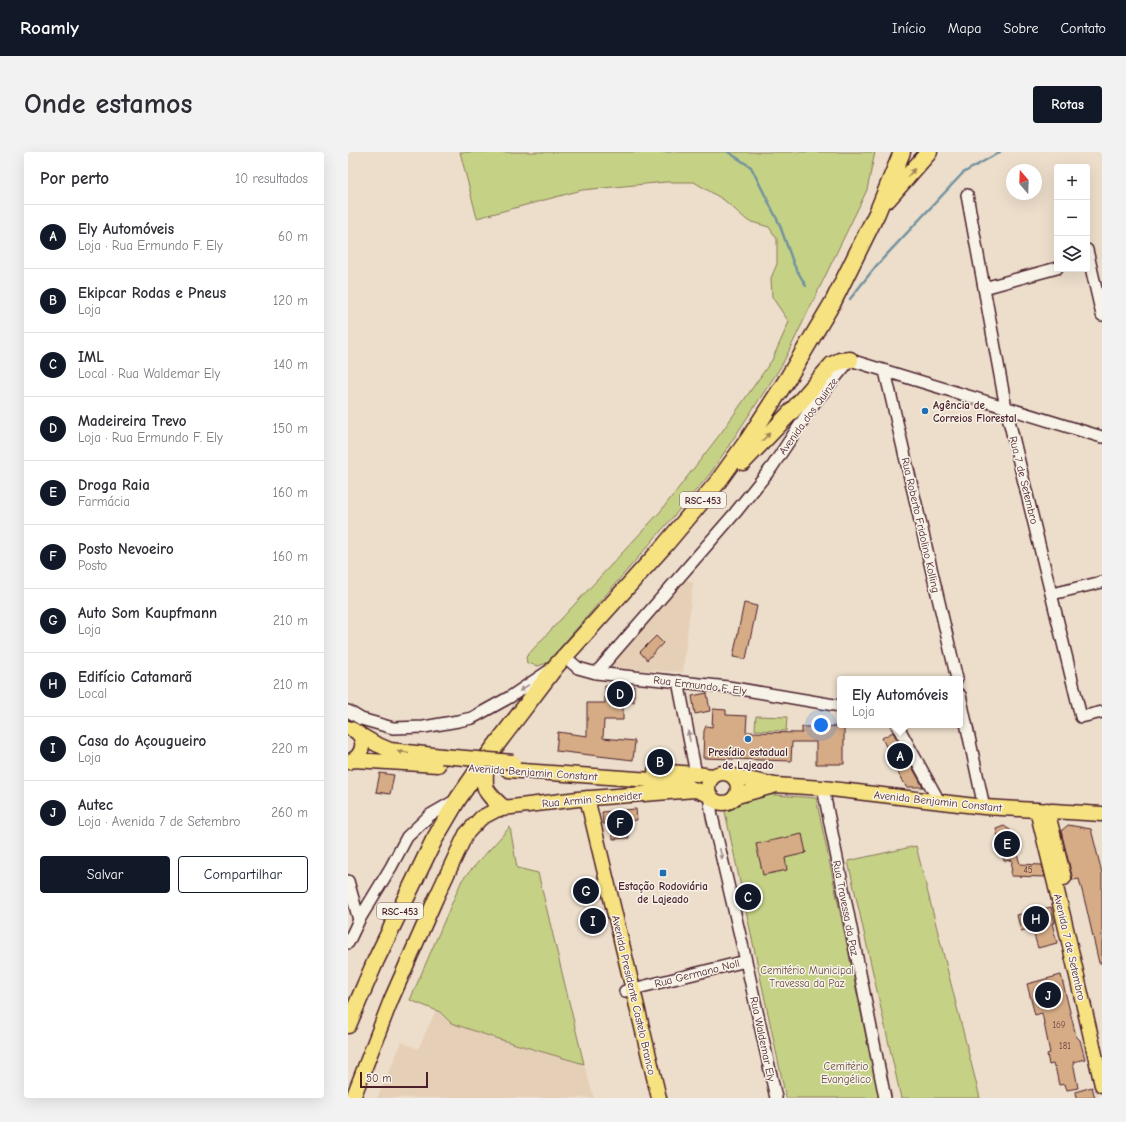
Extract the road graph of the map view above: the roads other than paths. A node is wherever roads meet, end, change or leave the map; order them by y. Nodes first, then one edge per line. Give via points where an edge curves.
1 (888, 152) edge
2 (902, 152) edge
3 (929, 152) edge
4 (893, 176) junction
5 (967, 195) dead end
6 (877, 213) junction
7 (1090, 265) edge
8 (1054, 269) edge
9 (984, 288) junction
10 (1102, 315) edge
11 (850, 360) junction
12 (885, 371) junction
13 (1006, 408) junction
14 (1102, 437) edge
15 (717, 483) junction
16 (1102, 582) edge
17 (1052, 594) junction
18 (560, 661) junction
19 (596, 673) junction
20 (956, 676) edge
21 (678, 681) junction
22 (837, 706) edge
23 (963, 709) edge
24 (348, 711) edge
25 (1102, 712) edge
26 (380, 725) junction
27 (899, 728) edge
28 (352, 729) edge
29 (487, 757) junction
30 (440, 760) junction
31 (351, 761) edge
32 (511, 766) junction
33 (696, 774) junction
34 (712, 776) junction
35 (734, 776) junction
36 (775, 785) junction
37 (823, 788) junction
38 (688, 791) junction
39 (709, 795) junction
40 (737, 796) junction
41 (458, 799) junction
42 (582, 799) junction
43 (940, 803) junction
44 (984, 807) junction
45 (503, 808) junction
46 (1042, 810) junction
47 (1102, 814) edge
48 (348, 881) edge
49 (359, 920) junction
50 (348, 943) edge
51 (746, 961) junction
52 (1084, 986) junction
53 (629, 990) junction
54 (348, 1025) edge
55 (1102, 1042) edge
56 (1102, 1085) edge
57 (654, 1096) edge
58 (353, 1098) edge
59 (776, 1098) edge
60 (885, 1098) edge

1 - 4 highway
2 - 4 highway, RSC-453
6 -> 3 highway
4 - 6 highway, RSC-453
5 - 9 street, Rua 7 de Setembro
6 - 15 highway, RSC-453 via 833,302 792,372
7 - 10 street
8 - 9 street
9 - 13 street, Rua 7 de Setembro
11 - 12 street
15 -> 11 highway via 739,466 792,411 823,373 840,361
11 - 19 street, Avenida dos Quinze via 815,402 772,467 730,519
12 - 13 street
12 - 20 street, Rua Roberto Fridolino Kolling
13 - 14 street
13 - 17 street, Rua 7 de Setembro
15 - 18 highway, RSC-453 via 665,545
16 - 17 street
17 - 25 street, Rua 7 de Setembro via 1081,717
18 - 19 street, Rua Ermundo F. Ely
18 -> 26 street via 510,697 472,718 424,727 393,728
18 - 29 highway, RSC-453
19 - 21 street, Rua Ermundo F. Ely
21 - 22 street, Rua Ermundo F. Ely
33 -> 21 street
23 - 44 street
24 - 26 street via 361,719
26 - 28 street
27 - 43 street
30 -> 28 main road, Avenida Benjamin Constant via 390,750
28 - 31 main road via 362,740 361,751
29 - 41 highway, RSC-453
29 - 45 highway via 485,788
30 - 31 main road, Avenida Benjamin Constant
30 - 32 main road, Avenida Benjamin Constant, bridge
32 - 33 main road, Avenida Benjamin Constant
32 - 38 main road, Avenida Benjamin Constant via 666,781 680,784
33 - 34 main road, Avenida Benjamin Constant
34 - 35 main road via 723,772
34 - 39 main road via 708,783
35 - 36 main road, Avenida Benjamin Constant
35 - 40 main road via 738,784
36 - 37 main road, Avenida Benjamin Constant
36 - 40 main road, Avenida Benjamin Constant
37 - 43 main road, Avenida Benjamin Constant
37 - 60 street, Rua Travessa da Paz
38 - 39 main road, Avenida Benjamin Constant
38 - 42 main road, Rua Armin Schneider
39 - 40 main road via 720,803 732,801
39 -> 51 street, Rua Waldemar Ely
41 - 49 street via 430,815 407,837
41 - 54 highway, RSC-453 via 434,840
42 - 45 main road, Rua Armin Schneider
42 - 53 main road, Avenida Presidente Castelo Branco
43 - 44 main road, Avenida Benjamin Constant
44 - 46 main road, Avenida Benjamin Constant
45 - 58 main road, Rua Armin Schneider via 481,818 466,834 390,1000
46 - 47 main road, Avenida Benjamin Constant
46 - 52 main road, Avenida 7 de Setembro
48 - 49 street
49 - 50 street
51 - 53 street, Rua Germano Noll
51 - 59 street, Rua Waldemar Ely
52 - 55 main road, Avenida 7 de Setembro
52 - 56 main road, Avenida 7 de Setembro
53 - 57 main road, Avenida Presidente Castelo Branco

